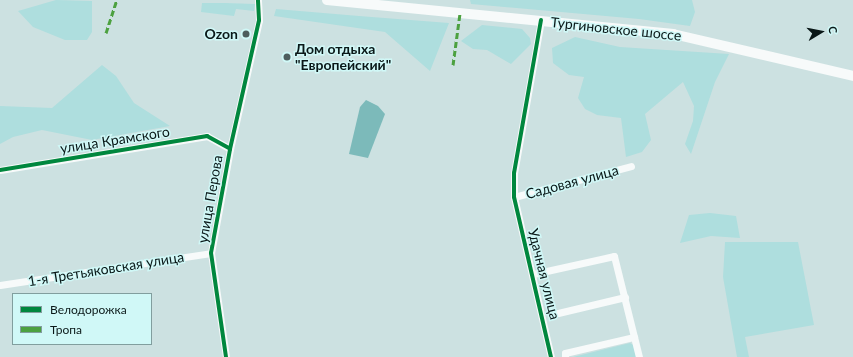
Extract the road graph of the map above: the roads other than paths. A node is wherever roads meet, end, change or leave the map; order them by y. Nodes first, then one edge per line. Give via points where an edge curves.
1 (258, 0) edge
2 (327, 0) edge
3 (541, 20) junction
4 (853, 76) edge
5 (230, 149) junction
6 (631, 166) dead end
7 (0, 170) edge
8 (514, 197) junction
9 (211, 253) junction
10 (533, 274) junction
11 (0, 284) edge
12 (625, 297) junction
13 (558, 313) dead end
14 (634, 337) junction
15 (226, 357) edge
16 (551, 357) edge
17 (565, 357) edge
18 (639, 357) edge

1 - 5 street, улица Перова via 259,20
2 - 3 main road, Тургиновское шоссе
3 - 4 main road, Тургиновское шоссе via 687,37
3 - 8 street, Удачная улица via 514,174
5 - 7 street, улица Крамского via 207,136
5 - 9 street, улица Перова
6 - 8 street, Садовая улица
8 - 10 street, Удачная улица
9 - 11 street, 1-я Третьяковская улица
9 - 15 street, улица Перова
10 - 12 street via 613,255
10 - 16 street, Удачная улица
12 - 13 street
12 - 14 street
14 - 17 street via 565,353
14 - 18 street

